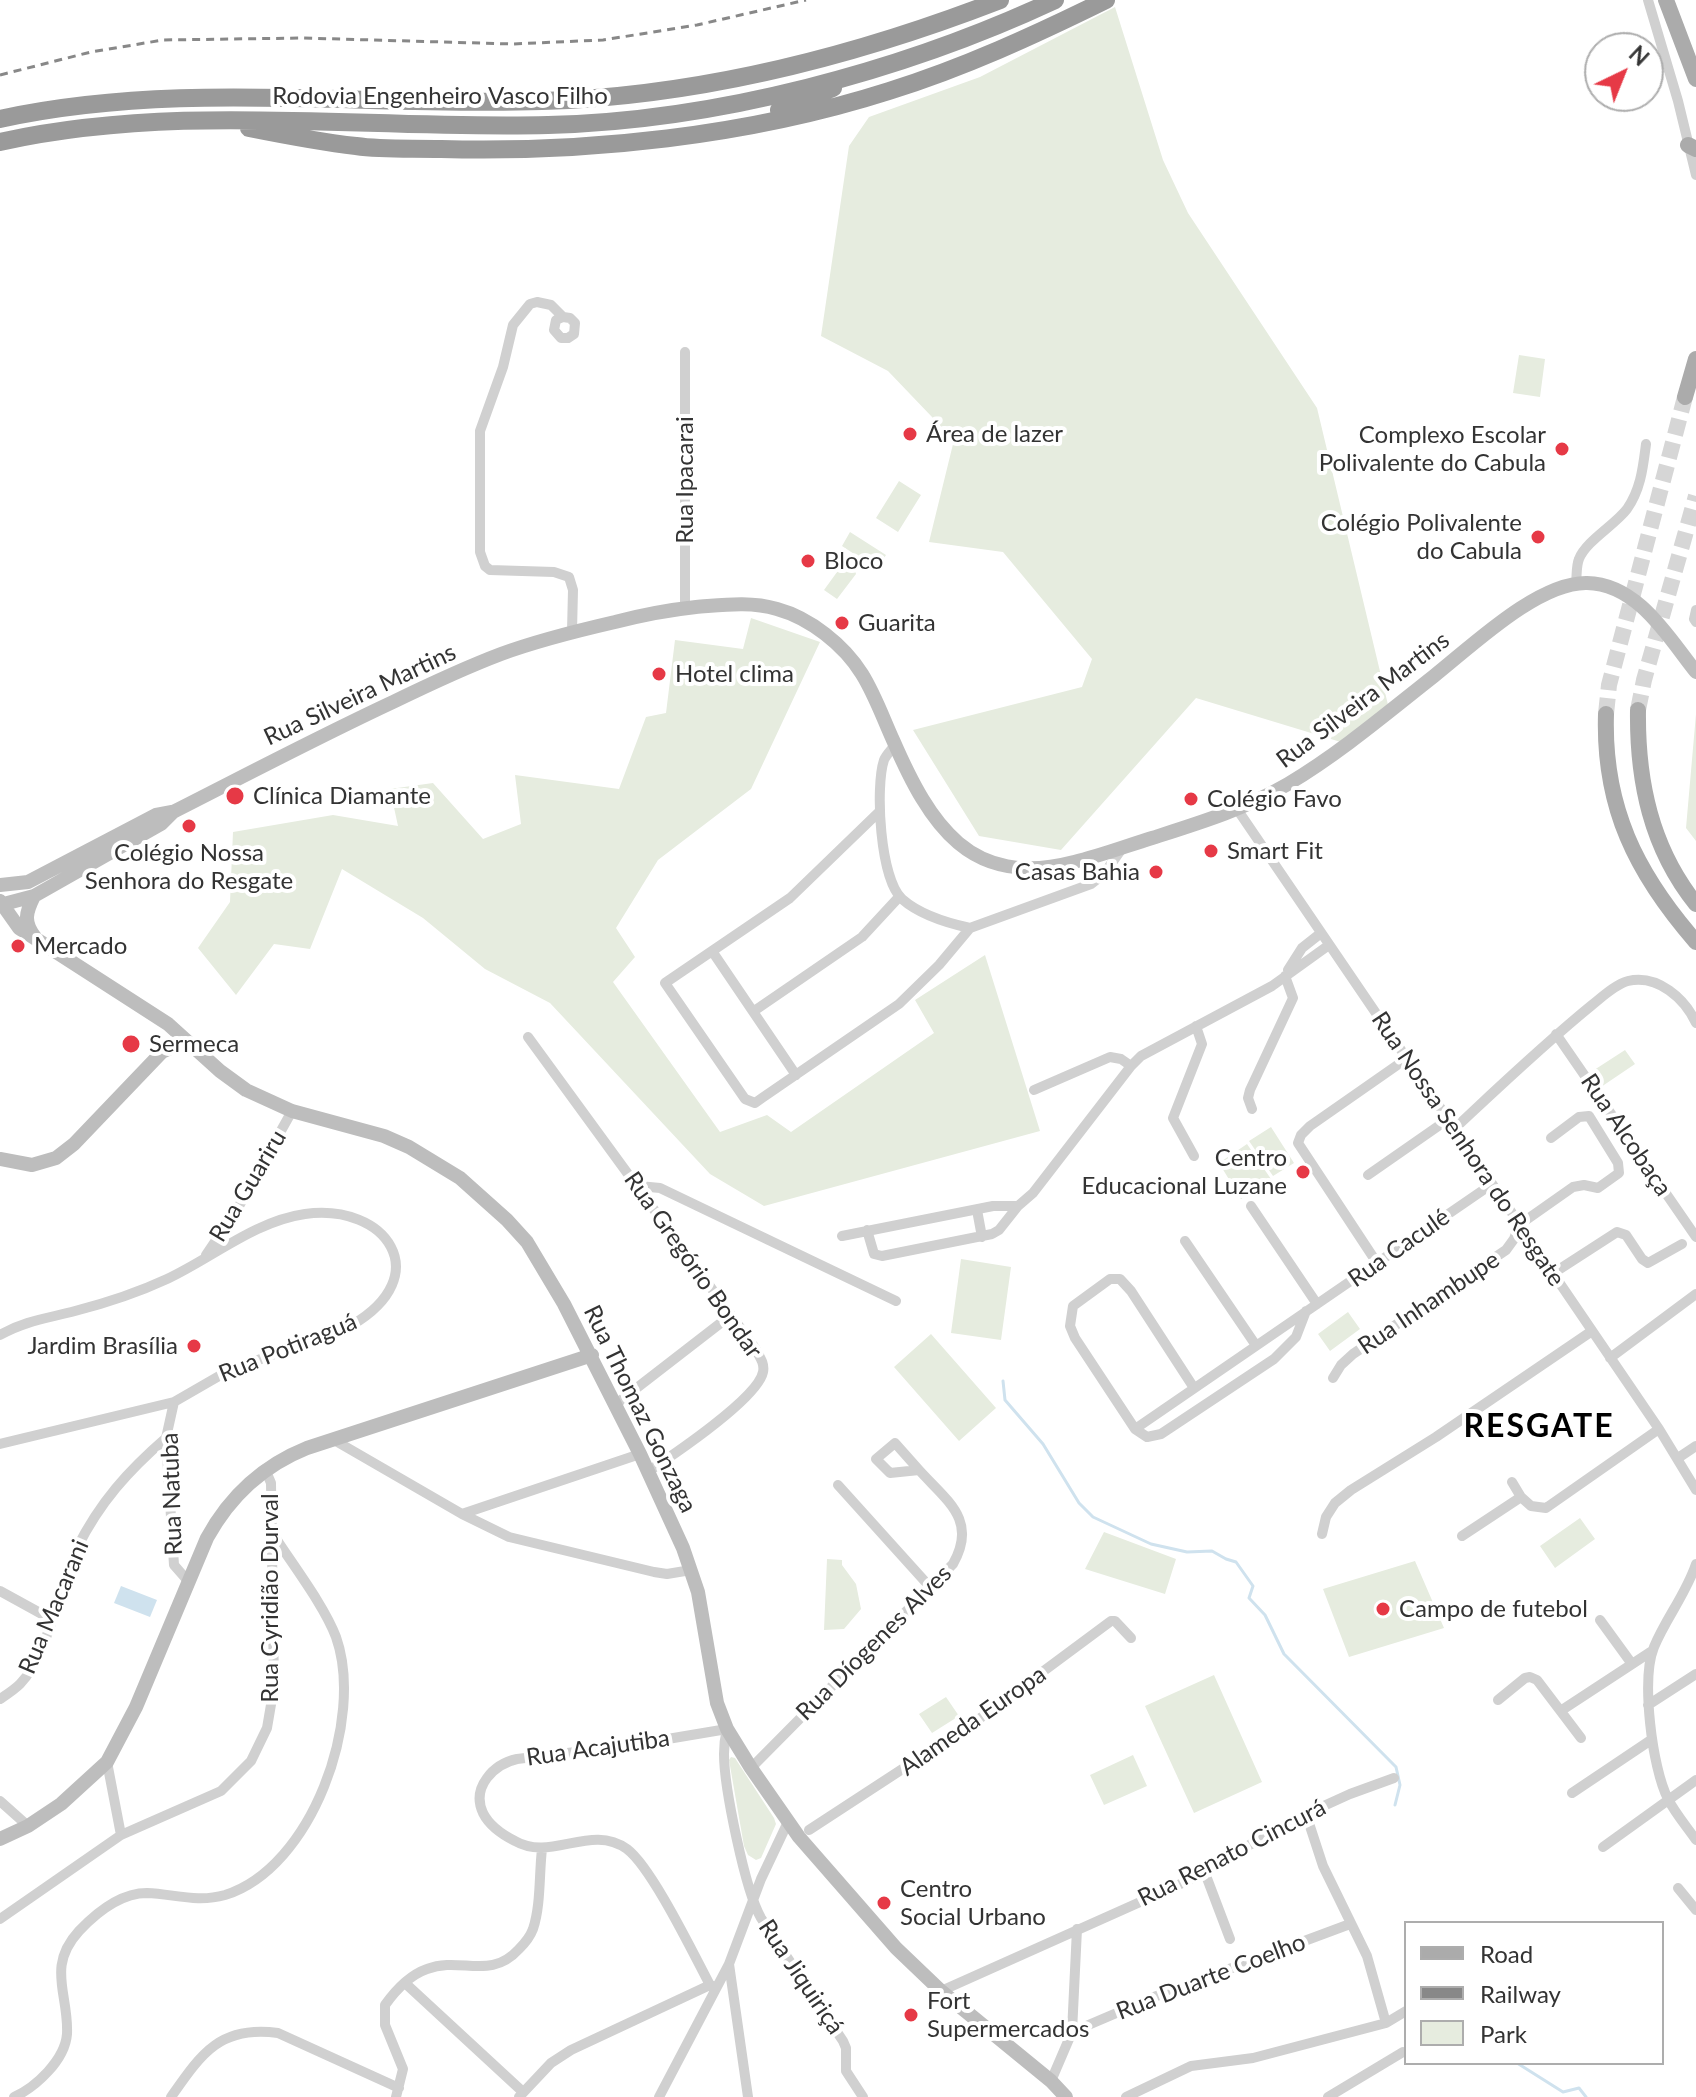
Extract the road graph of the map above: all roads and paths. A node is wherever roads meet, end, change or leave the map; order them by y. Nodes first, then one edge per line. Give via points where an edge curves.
1 (1000, 0) edge
2 (1055, 0) edge
3 (1106, 0) edge
4 (1648, 0) edge
5 (1666, 0) edge
6 (877, 67) junction
7 (1696, 79) edge
8 (0, 119) edge
9 (211, 120) junction
10 (735, 127) junction
11 (0, 142) edge
12 (1692, 147) edge
13 (1696, 175) edge
14 (563, 317) dead end
15 (685, 352) dead end
16 (1696, 359) edge
17 (1685, 397) tunnel mouth
18 (1646, 444) dead end
19 (1576, 583) junction
20 (685, 608) junction
21 (1696, 610) edge
22 (1696, 622) edge
23 (572, 631) junction
24 (1696, 672) edge
25 (1638, 710) tunnel mouth
26 (1606, 714) tunnel mouth
27 (895, 745) junction
28 (884, 760) junction
29 (870, 765) dead end
30 (1237, 809) junction
31 (880, 811) junction
32 (173, 812) junction
33 (1123, 847) junction
34 (0, 885) edge
35 (34, 896) junction
36 (899, 897) junction
37 (1, 904) edge
38 (1696, 904) edge
39 (970, 928) junction
40 (1321, 933) junction
41 (41, 942) junction
42 (1696, 942) edge
43 (1329, 945) junction
44 (712, 951) junction
45 (1285, 976) junction
46 (754, 1011) junction
47 (157, 1018) junction
48 (1696, 1023) edge
49 (1196, 1026) junction
50 (1556, 1034) junction
51 (528, 1037) dead end
52 (192, 1047) junction
53 (162, 1052) junction
54 (1406, 1059) junction
55 (1131, 1066) junction
56 (796, 1075) junction
57 (1034, 1090) dead end
58 (1252, 1109) dead end
59 (292, 1111) junction
60 (1451, 1124) junction
61 (1551, 1138) dead end
62 (1194, 1156) dead end
63 (0, 1159) edge
64 (1368, 1175) dead end
65 (1492, 1184) junction
66 (639, 1186) junction
67 (1018, 1206) junction
68 (1251, 1206) dead end
69 (977, 1210) junction
70 (1519, 1225) junction
71 (867, 1230) junction
72 (842, 1236) dead end
73 (982, 1237) junction
74 (1696, 1237) edge
75 (1185, 1241) dead end
76 (1682, 1244) dead end
77 (202, 1260) junction
78 (1377, 1263) junction
79 (1552, 1274) junction
80 (1696, 1294) edge
81 (896, 1301) dead end
82 (1317, 1304) junction
83 (1306, 1311) junction
84 (731, 1315) junction
85 (1592, 1331) junction
86 (0, 1335) edge
87 (1255, 1344) junction
88 (592, 1355) junction
89 (1610, 1358) junction
90 (1333, 1378) dead end
91 (1194, 1388) junction
92 (174, 1402) junction
93 (616, 1404) junction
94 (1135, 1429) junction
95 (1659, 1429) junction
96 (166, 1438) junction
97 (334, 1440) junction
98 (0, 1444) edge
99 (1696, 1446) edge
100 (640, 1454) junction
101 (1678, 1458) junction
102 (265, 1469) junction
103 (919, 1470) dead end
104 (649, 1471) junction
105 (1512, 1482) dead end
106 (838, 1485) dead end
107 (1696, 1490) edge
108 (1521, 1497) junction
109 (462, 1514) junction
110 (273, 1534) junction
111 (1322, 1534) dead end
112 (1462, 1536) dead end
113 (1696, 1564) edge
114 (691, 1570) junction
115 (188, 1581) junction
116 (1692, 1586) edge
117 (930, 1587) junction
118 (0, 1591) edge
119 (51, 1619) junction
120 (1600, 1620) dead end
121 (1131, 1638) dead end
122 (1652, 1651) junction
123 (1632, 1664) junction
124 (1696, 1674) edge
125 (0, 1699) edge
126 (1498, 1700) dead end
127 (1648, 1705) junction
128 (1562, 1710) junction
129 (727, 1729) junction
130 (1581, 1738) dead end
131 (1651, 1740) junction
132 (107, 1762) junction
133 (751, 1768) junction
134 (1394, 1778) dead end
135 (1696, 1780) edge
136 (1572, 1793) dead end
137 (1668, 1800) junction
138 (0, 1801) edge
139 (1306, 1814) junction
140 (788, 1822) junction
141 (28, 1826) junction
142 (809, 1830) dead end
143 (121, 1835) junction
144 (0, 1839) edge
145 (1696, 1840) edge
146 (1603, 1847) dead end
147 (542, 1849) junction
148 (1205, 1873) junction
149 (1678, 1888) dead end
150 (753, 1900) junction
151 (1696, 1910) edge
152 (0, 1919) edge
153 (1350, 1924) junction
154 (1077, 1929) junction
155 (1230, 1939) dead end
156 (729, 1964) junction
157 (405, 1983) junction
158 (712, 1986) junction
159 (941, 1991) junction
160 (1404, 2012) edge
161 (1386, 2023) junction
162 (1072, 2032) junction
163 (1403, 2052) dead end
164 (1051, 2081) junction
165 (398, 2092) edge
166 (521, 2094) edge
167 (14, 2097) edge
168 (171, 2097) edge
169 (659, 2097) edge
170 (748, 2097) edge
171 (863, 2097) edge
172 (1066, 2097) edge
173 (1126, 2097) edge
174 (1328, 2097) edge

1 - 8 highway, Rodovia Engenheiro Vasco Filho via 830,57 650,94 540,101 179,98
2 - 6 highway, Rodovia Engenheiro Vasco Filho
3 - 10 highway via 926,79 814,112
4 - 12 street
5 - 7 main road
6 - 9 highway, Rodovia Engenheiro Vasco Filho via 734,103 591,124
6 - 10 highway
9 - 10 highway via 360,147 478,150 594,145
9 - 11 highway, Rodovia Engenheiro Vasco Filho via 107,126
12 - 13 street
14 - 23 street via 551,305 537,302 513,325 480,431 480,552 490,570 569,577
15 - 20 street, Rua Ipacarai
16 - 17 main road
18 - 19 street via 1636,494 1585,550
19 - 24 main road via 1609,587 1640,605
19 - 30 main road, Rua Silveira Martins via 1518,611 1312,769
20 - 23 main road, Rua Silveira Martins
20 - 27 main road, Rua Silveira Martins via 760,605 822,632 859,670
21 - 22 street
23 - 32 main road, Rua Silveira Martins via 498,655 358,717
25 - 38 main road via 1638,755 1648,810
26 - 42 main road via 1608,774 1626,836 1649,882
27 - 28 street
27 - 33 main road, Rua Silveira Martins via 943,830 985,861 1024,870
28 - 29 street
28 - 31 street
30 - 33 main road, Rua Silveira Martins
30 - 40 street, Rua Nossa Senhora do Resgate
31 - 36 street via 891,880
31 - 44 street via 807,884
32 - 34 main road, Rua Silveira Martins via 156,815 28,882
32 - 35 main road, Rua Silveira Martins via 161,824
33 - 39 street via 1091,884
35 - 37 main road, Rua Silveira Martins
35 - 41 main road via 26,920
36 - 39 street via 933,917
36 - 46 street via 862,937
37 - 41 main road, Rua Thomaz Gonzaga via 19,928
39 - 56 street via 909,996
40 - 43 street, Rua Nossa Senhora do Resgate
40 - 45 street via 1302,948
41 - 47 main road, Rua Thomaz Gonzaga
43 - 45 street
43 - 54 street, Rua Nossa Senhora do Resgate
44 - 46 street
44 - 56 street via 665,983 745,1099 755,1103
45 - 49 street
45 - 58 street via 1293,998 1250,1090
46 - 56 street
47 - 52 main road, Rua Thomaz Gonzaga
47 - 53 main road via 165,1034
48 - 50 street via 1672,991 1627,981
49 - 55 street
49 - 62 street via 1202,1044 1173,1118
50 - 60 street
50 - 74 street, Rua Alcobaça
51 - 66 street, Rua Gregório Bondar
52 - 53 main road via 179,1044
52 - 59 main road, Rua Thomaz Gonzaga via 246,1090
53 - 63 main road via 56,1158 32,1165
54 - 60 street, Rua Nossa Senhora do Resgate
54 - 78 street via 1299,1139
55 - 57 street via 1110,1057
55 - 67 street
59 - 77 street, Rua Guariru
59 - 88 main road, Rua Thomaz Gonzaga via 384,1136 460,1178 527,1242
60 - 64 street
60 - 65 street, Rua Nossa Senhora do Resgate
61 - 70 street, Rua Inhambupe via 1586,1115 1616,1159 1619,1173 1598,1188 1573,1187
65 - 70 street, Rua Nossa Senhora do Resgate
65 - 78 street, Rua Caculé
66 - 81 street via 660,1188
66 - 84 street, Rua Gregório Bondar
67 - 69 street
67 - 73 street via 999,1230
68 - 82 street
69 - 71 street
69 - 73 street
70 - 79 street, Rua Nossa Senhora do Resgate
70 - 90 street, Rua Inhambupe via 1506,1250 1353,1354
71 - 72 street
71 - 73 street via 877,1257
75 - 87 street
76 - 79 street via 1646,1263 1626,1235 1617,1232
77 - 86 street, Rua Potiraguá via 165,1280
77 - 92 street, Rua Potiraguá via 272,1223 321,1213 356,1219 382,1234 391,1245 397,1272 390,1292 352,1325 226,1372
78 - 82 street, Rua Caculé
79 - 85 street, Rua Nossa Senhora do Resgate
80 - 89 street
82 - 83 street, Rua Caculé
83 - 87 street, Rua Caculé
83 - 94 street, Rua Caculé via 1296,1337 1274,1359 1161,1434 1147,1437
84 - 93 street
84 - 104 street, Rua Gregório Bondar via 761,1358 759,1381 746,1397
85 - 89 street, Rua Nossa Senhora do Resgate
85 - 111 street via 1351,1490 1330,1510
87 - 91 street, Rua Caculé
88 - 93 main road, Rua Thomaz Gonzaga
88 - 97 main road
89 - 95 street, Rua Nossa Senhora do Resgate
91 - 94 street, Rua Caculé
91 - 94 street via 1120,1279 1110,1279 1077,1301 1070,1313 1075,1338
92 - 96 street, Rua Natuba
92 - 98 street, Rua Potiraguá
93 - 100 main road, Rua Thomaz Gonzaga
95 - 101 street, Rua Nossa Senhora do Resgate
95 - 108 street via 1546,1508 1531,1506
96 - 115 street, Rua Natuba via 174,1565
96 - 119 street, Rua Macarani via 128,1472 103,1504 73,1557
97 - 102 main road
97 - 109 street
99 - 101 street
100 - 104 main road, Rua Thomaz Gonzaga
100 - 109 street
101 - 107 street, Rua Nossa Senhora do Resgate
102 - 110 street, Rua Cyridião Durval via 271,1483
102 - 115 main road via 218,1518
103 - 117 street, Rua Díogenes Alves via 964,1528 953,1564
104 - 114 main road, Rua Thomaz Gonzaga
105 - 108 street
106 - 117 street
108 - 112 street
109 - 114 street via 530,1544 654,1572
110 - 143 street, Rua Cyridião Durval via 274,1687 261,1745 221,1791
110 - 167 street via 329,1623 339,1649 342,1720 318,1803 282,1854 239,1890 202,1899 133,1895 84,1926 64,1951 61,1964 65,2045 46,2073
113 - 116 street
114 - 129 main road, Rua Thomaz Gonzaga via 713,1687
115 - 132 main road via 136,1707
116 - 122 street
117 - 133 street, Rua Díogenes Alves
118 - 119 street
119 - 125 street, Rua Macarani via 37,1659 21,1684
120 - 123 street
121 - 142 street, Alameda Europa via 1111,1621 979,1719
122 - 123 street
122 - 127 street
123 - 128 street
124 - 127 street
126 - 128 street via 1530,1677
127 - 131 street
128 - 130 street
129 - 133 main road, Rua Thomaz Gonzaga
129 - 147 street, Rua Acajutiba via 517,1759 496,1767 483,1785 482,1812 516,1842
129 - 150 street, Rua Jiquiriçá via 724,1758
131 - 136 street
131 - 137 street
132 - 141 main road
132 - 143 street
133 - 140 main road, Rua Thomaz Gonzaga
134 - 139 street, Rua Renato Cincurá
135 - 137 street
137 - 145 street
137 - 146 street
138 - 141 street
139 - 148 street, Rua Renato Cincurá
139 - 153 street
140 - 150 street
140 - 159 main road, Rua Thomaz Gonzaga via 867,1916
141 - 144 main road
143 - 152 street, Rua Cyridião Durval
147 - 157 street via 534,1927 510,1959 484,1967 441,1965
147 - 158 street via 597,1839 626,1849 639,1860
148 - 154 street, Rua Renato Cincurá
148 - 155 street
149 - 151 street
150 - 156 street
150 - 171 street, Rua Jiquiriçá via 843,2041 846,2071
153 - 161 street via 1367,1956
153 - 162 street, Rua Duarte Coelho
154 - 159 street, Rua Renato Cincurá
154 - 162 street
156 - 158 street
156 - 170 street
157 - 165 street via 383,2015 403,2069
157 - 166 street
158 - 166 street via 571,2050
158 - 169 street
159 - 164 main road, Rua Thomaz Gonzaga
160 - 161 street
161 - 173 street via 1253,2058 1191,2066
162 - 164 street
163 - 174 street
164 - 172 main road, Rua Thomaz Gonzaga
165 - 168 street via 278,2033 263,2031 214,2044

